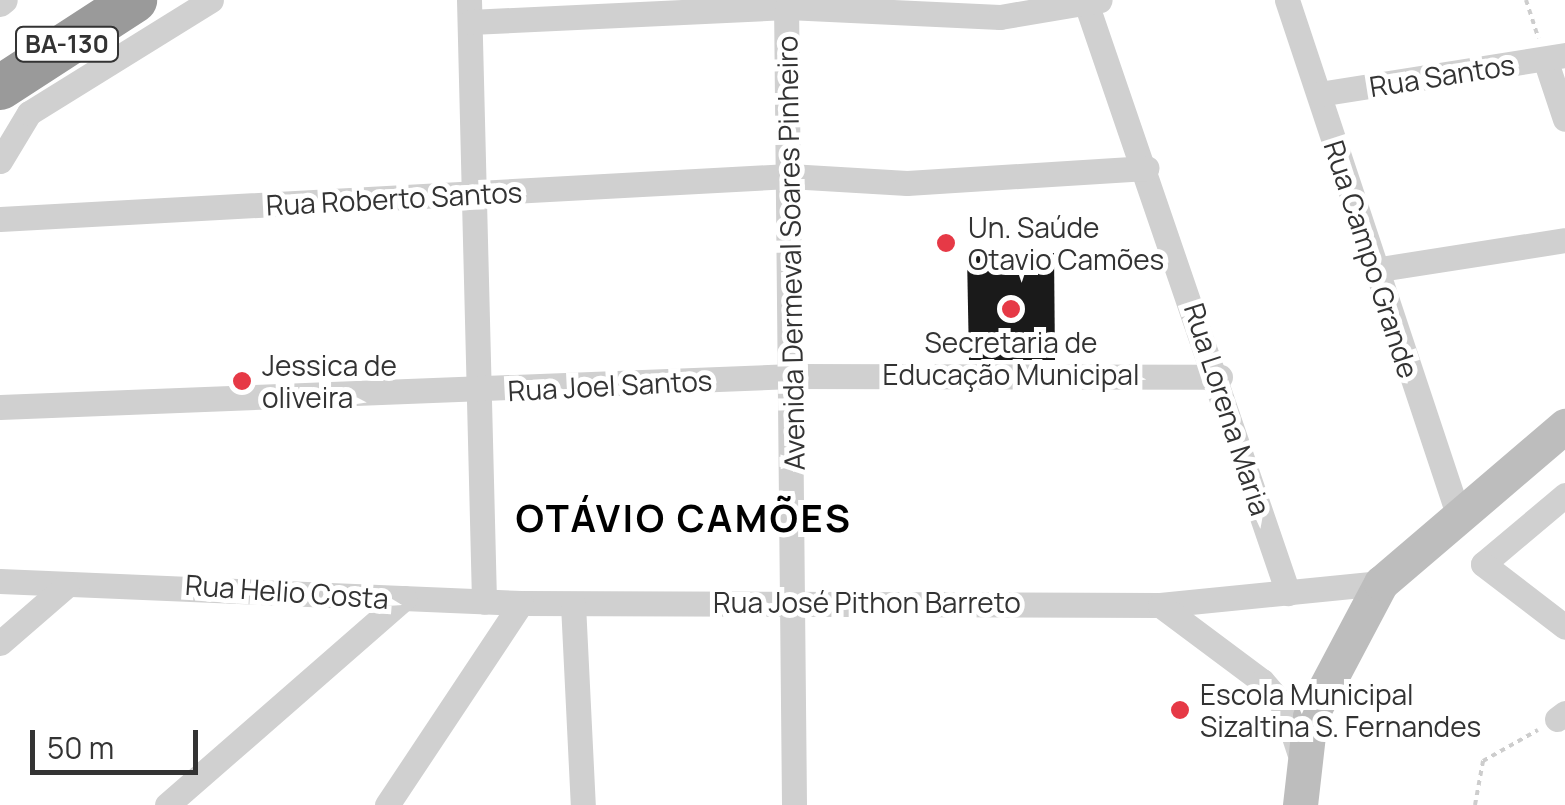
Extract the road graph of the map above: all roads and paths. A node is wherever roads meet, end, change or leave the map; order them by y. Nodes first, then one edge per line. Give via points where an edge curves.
1 (134, 0) edge
2 (211, 0) edge
3 (1287, 0) edge
4 (1526, 0) edge
5 (1091, 2) edge
6 (787, 4) edge
7 (625, 8) edge
8 (470, 11) edge
9 (1555, 57) edge
10 (0, 87) edge
11 (1319, 94) junction
12 (1565, 119) edge
13 (2, 144) edge
14 (1147, 168) junction
15 (789, 176) junction
16 (471, 194) junction
17 (0, 219) edge
18 (1565, 240) edge
19 (1374, 270) junction
20 (792, 376) junction
21 (1220, 377) junction
22 (480, 392) junction
23 (0, 407) edge
24 (1565, 426) edge
25 (1565, 495) edge
26 (1459, 517) junction
27 (0, 581) edge
28 (1381, 583) junction
29 (67, 585) junction
30 (1288, 594) junction
31 (404, 598) junction
32 (794, 598) junction
33 (484, 602) junction
34 (521, 603) junction
35 (573, 604) junction
36 (1160, 605) junction
37 (1565, 627) edge
38 (0, 643) edge
39 (1561, 716) edge
40 (1299, 752) junction
41 (168, 805) edge
42 (388, 805) edge
43 (583, 805) edge
44 (794, 805) edge
45 (1300, 805) edge
46 (1475, 805) edge

1 - 10 highway, BA-130
2 - 13 street via 60,91
3 - 11 street, Rua Campo Grande
4 - 9 path
5 - 6 street via 986,17
5 - 14 street, Rua Lorena Maria
6 - 7 street
6 - 15 street, Avenida Dermeval Soares Pinheiro
7 - 8 street
8 - 16 street
9 - 11 street, Rua Santos
9 - 12 street
11 - 19 street, Rua Campo Grande
14 - 15 street, Rua Roberto Santos via 945,182
14 - 21 street, Rua Lorena Maria
15 - 16 street, Rua Roberto Santos
15 - 20 street, Avenida Dermeval Soares Pinheiro
16 - 17 street, Rua Roberto Santos
16 - 22 street
18 - 19 street
19 - 26 street, Rua Campo Grande
20 - 21 street, Rua Joel Santos
20 - 22 street, Rua Joel Santos
20 - 32 street, Avenida Dermeval Soares Pinheiro
21 - 30 street, Rua Lorena Maria
22 - 23 street, Rua Joel Santos
22 - 33 street
24 - 26 street
25 - 37 street via 1483,564
26 - 28 street
27 - 29 street, Rua Helio Costa
28 - 30 street, Rua José Pithon Barreto
28 - 40 street via 1329,670
29 - 31 street, Rua Helio Costa
29 - 38 street
30 - 36 street, Rua José Pithon Barreto
31 - 33 street, Rua Helio Costa
31 - 41 street
32 - 35 street, Rua José Pithon Barreto
32 - 36 street, Rua José Pithon Barreto
32 - 44 street, Avenida Dermeval Soares Pinheiro
33 - 34 street, Rua Helio Costa
34 - 35 street, Rua Helio Costa
34 - 42 street
35 - 43 street
36 - 40 street via 1262,681 1284,706
39 - 46 path via 1483,761
40 - 45 street

